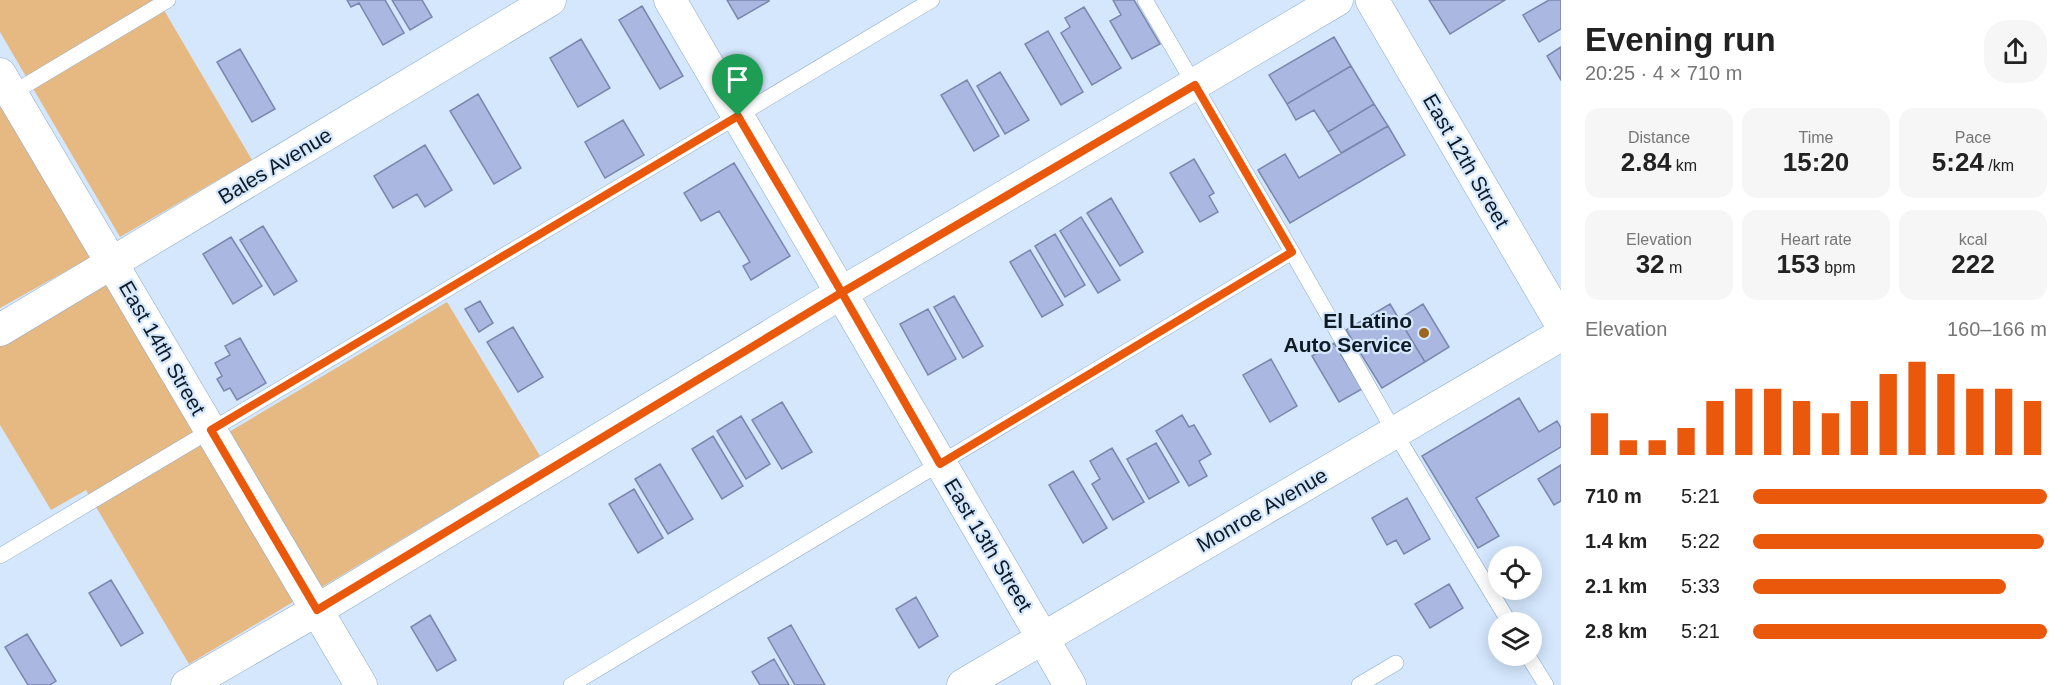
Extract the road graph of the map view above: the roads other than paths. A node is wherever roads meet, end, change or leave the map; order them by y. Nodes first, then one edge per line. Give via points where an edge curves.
1 (168, 0) edge
2 (550, 0) edge
3 (670, 0) edge
4 (932, 0) edge
5 (1145, 0) edge
6 (1337, 0) edge
7 (1372, 0) edge
8 (6, 84) edge
9 (1195, 85) junction
10 (738, 116) junction
11 (1292, 252) junction
12 (112, 264) junction
13 (841, 293) junction
14 (1561, 323) edge
15 (0, 330) edge
16 (1561, 335) edge
17 (211, 430) junction
18 (1395, 433) junction
19 (940, 464) junction
20 (0, 556) edge
21 (317, 610) junction
22 (1503, 612) edge
23 (1043, 637) junction
24 (1396, 663) dead end
25 (1534, 666) edge
26 (187, 685) edge
27 (361, 685) edge
28 (571, 685) edge
29 (963, 685) edge
30 (1070, 685) edge
31 (1359, 685) edge
32 (1546, 685) edge

1 - 8 lane
2 - 12 street, Bales Avenue
3 - 10 street, East 13th Street
4 - 10 lane
5 - 9 lane
6 - 9 street
7 - 14 street, East 12th Street
8 - 12 street, East 14th Street
9 - 11 lane
9 - 13 street
10 - 13 street, East 13th Street
10 - 17 lane
11 - 18 lane
11 - 19 lane
12 - 15 street, Bales Avenue
12 - 17 street, East 14th Street
13 - 19 street, East 13th Street
13 - 21 street
16 - 18 street, Monroe Avenue
17 - 20 lane
17 - 21 street, East 14th Street
18 - 22 lane
18 - 23 street, Monroe Avenue
19 - 23 street, East 13th Street
19 - 28 lane
21 - 26 street
21 - 27 street, East 14th Street
23 - 29 street, Monroe Avenue
23 - 30 street, East 13th Street
24 - 31 lane
25 - 32 lane

